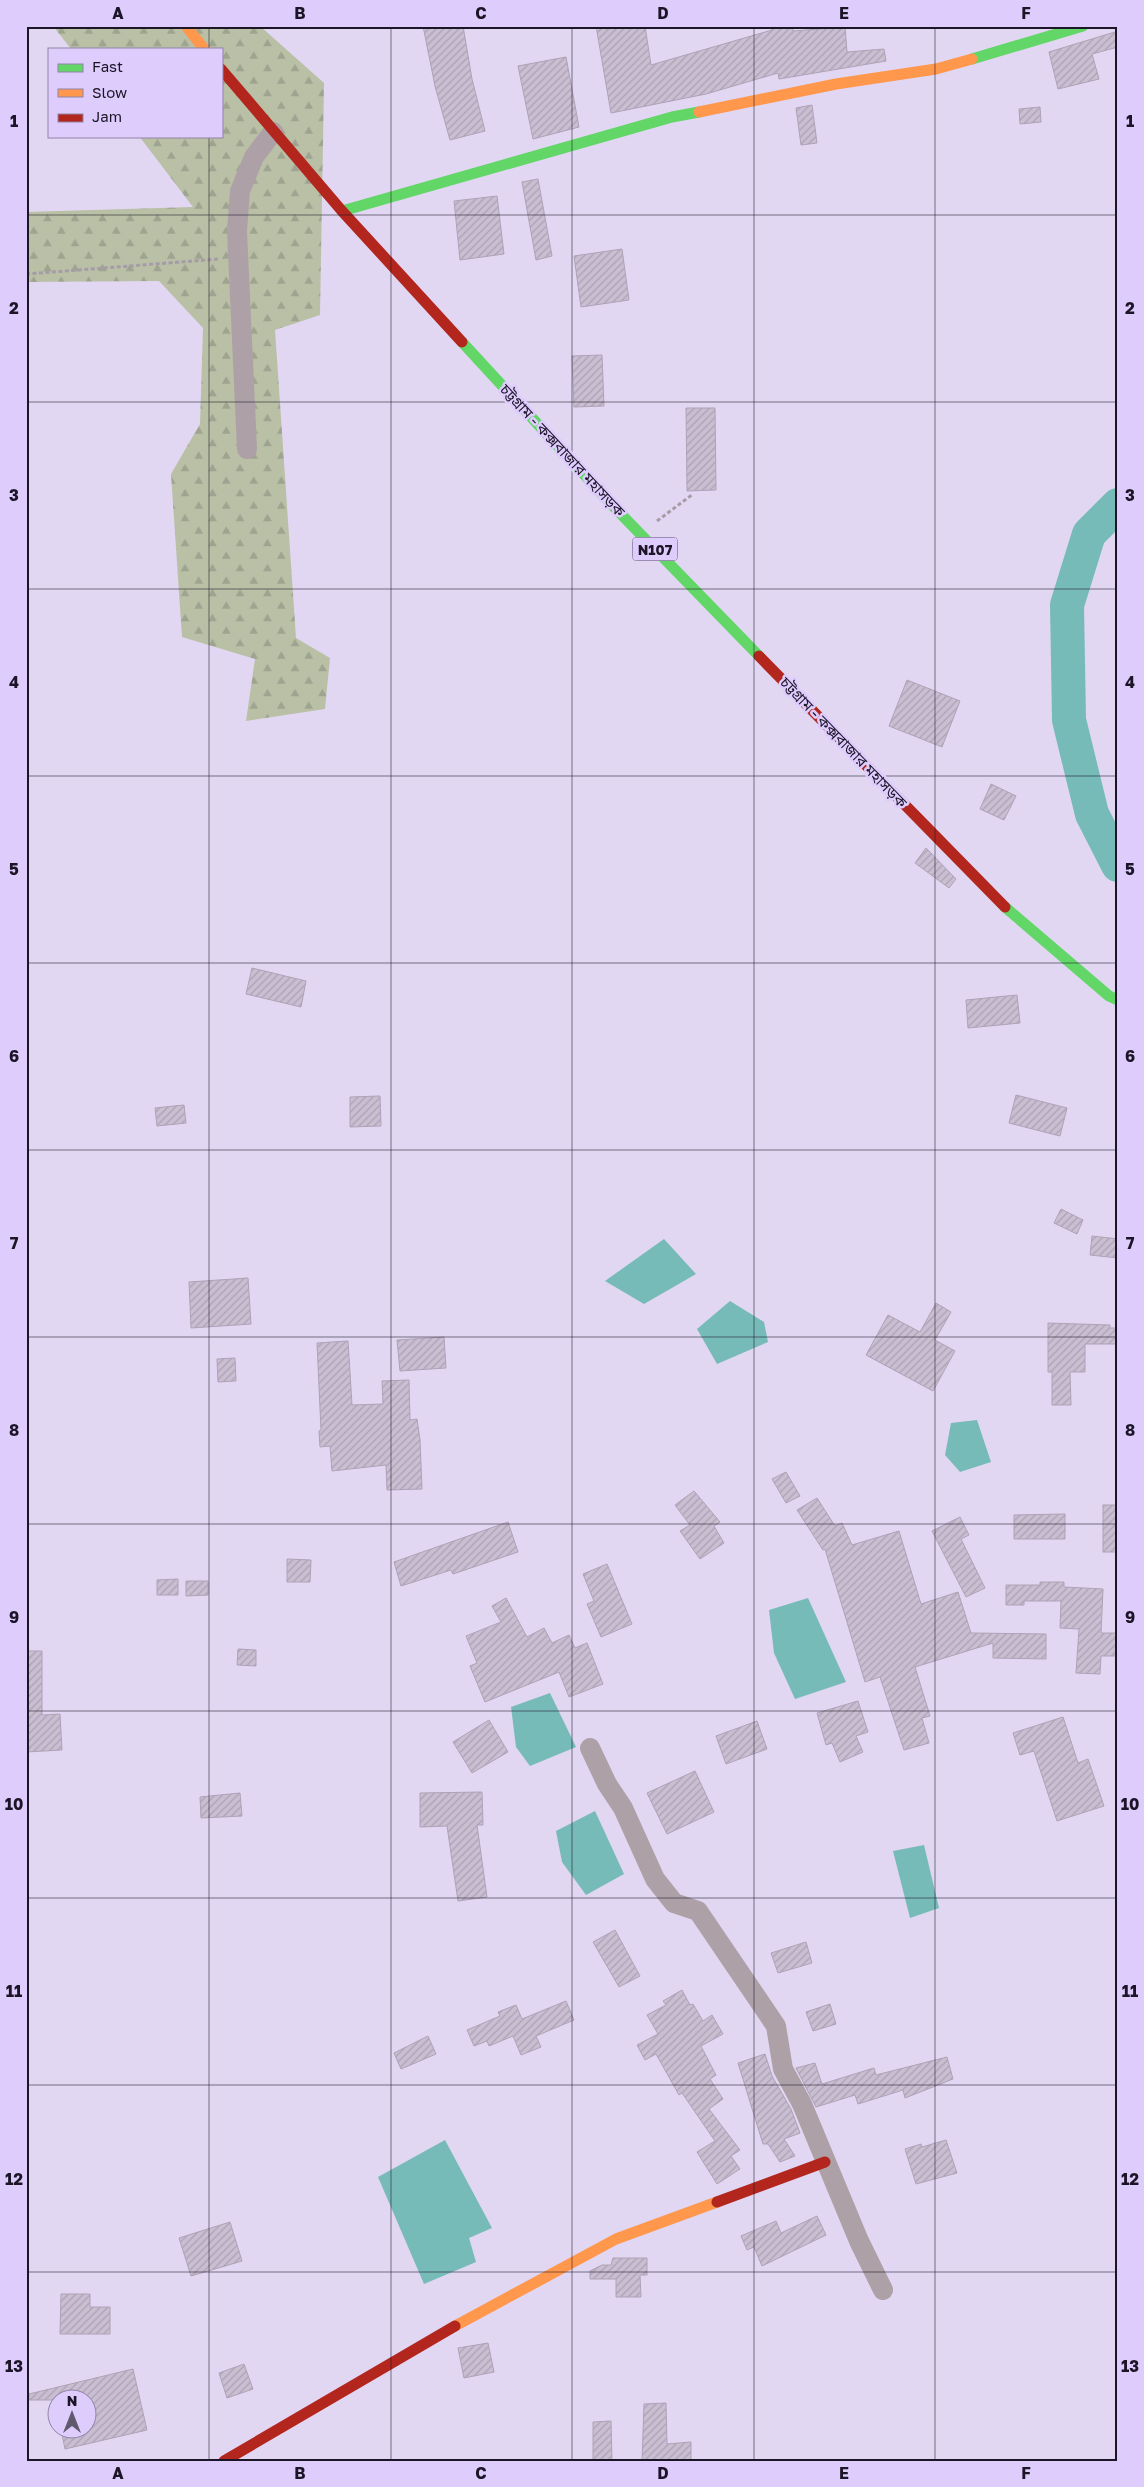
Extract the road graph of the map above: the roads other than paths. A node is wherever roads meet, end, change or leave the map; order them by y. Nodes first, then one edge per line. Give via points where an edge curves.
1 (186, 26) edge
2 (1083, 26) edge
3 (203, 48) edge
4 (222, 70) edge
5 (273, 132) junction
6 (342, 211) junction
7 (247, 449) dead end
8 (1118, 1000) edge
9 (590, 1748) dead end
10 (825, 2162) junction
11 (883, 2290) dead end
12 (224, 2461) edge

1 - 3 main road
2 - 6 main road via 936,69 836,84 672,117
4 - 5 main road, চট্টগ্রাম - কক্সবাজার মহাসড়ক / N107
5 - 6 main road, চট্টগ্রাম - কক্সবাজার মহাসড়ক / N107
5 - 7 street via 254,156 240,191 237,258
6 - 8 main road, চট্টগ্রাম - কক্সবাজার মহাসড়ক / N107 via 641,534 1008,910 1109,996
9 - 10 street via 623,1808 654,1879 674,1903 698,1911 776,2026 783,2069 802,2104
10 - 11 street
10 - 12 main road via 616,2239 416,2347

